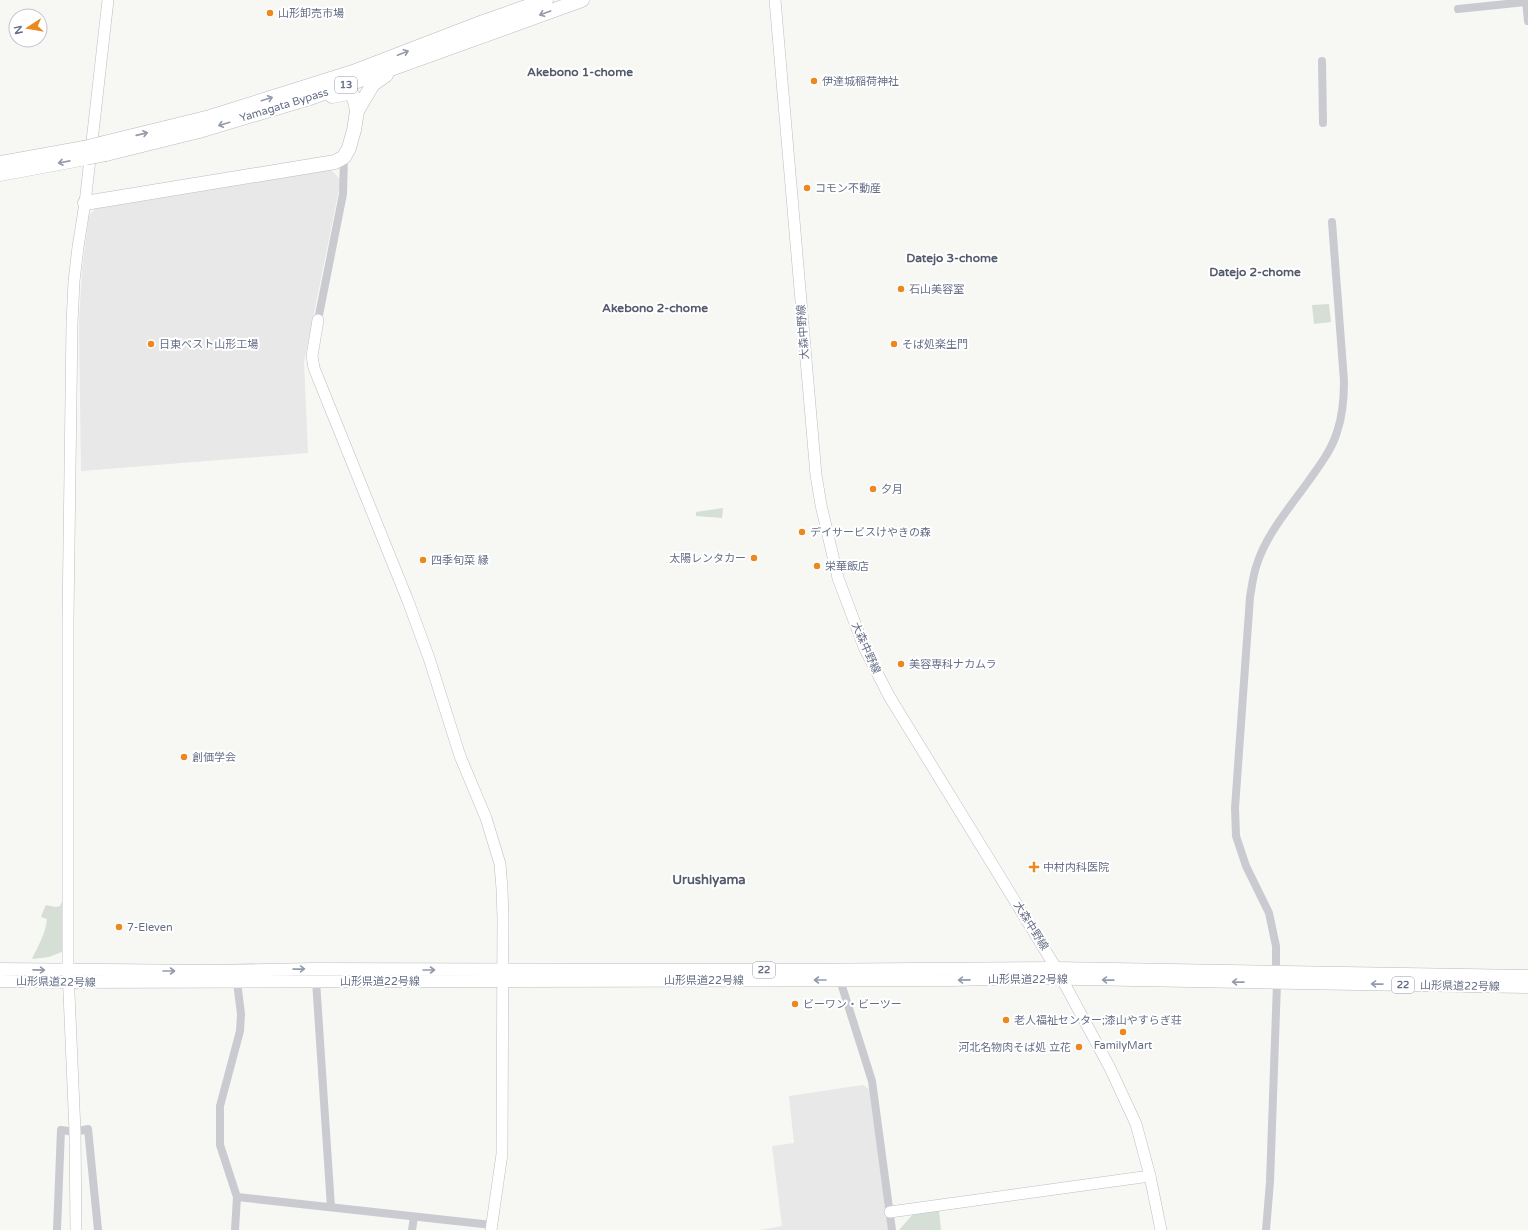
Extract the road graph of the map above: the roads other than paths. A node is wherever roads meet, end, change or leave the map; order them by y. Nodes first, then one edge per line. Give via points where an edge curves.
1 (108, 0) edge
2 (546, 0) edge
3 (582, 0) edge
4 (775, 0) edge
5 (1526, 1) edge
6 (1458, 8) dead end
7 (1528, 21) edge
8 (484, 35) junction
9 (1322, 61) dead end
10 (270, 110) junction
11 (356, 111) junction
12 (1323, 123) dead end
13 (105, 148) junction
14 (344, 157) junction
15 (42, 161) junction
16 (0, 163) edge
17 (0, 174) edge
18 (85, 203) junction
19 (1332, 222) dead end
20 (318, 320) joint
21 (1056, 968) junction
22 (0, 969) edge
23 (68, 970) junction
24 (503, 975) junction
25 (1528, 976) edge
26 (1277, 978) junction
27 (1062, 979) junction
28 (840, 980) junction
29 (0, 981) edge
30 (316, 981) junction
31 (69, 982) junction
32 (237, 982) junction
33 (1528, 987) edge
34 (75, 1132) junction
35 (1150, 1176) junction
36 (237, 1197) junction
37 (331, 1207) junction
38 (890, 1212) junction
39 (414, 1217) junction
40 (492, 1228) edge
41 (57, 1230) edge
42 (76, 1230) edge
43 (98, 1230) edge
44 (235, 1230) edge
45 (412, 1230) edge
46 (892, 1230) edge
47 (1162, 1230) edge
48 (1266, 1230) edge

1 - 18 street
13 -> 2 highway, Yamagata Bypass / 13 via 353,72
3 -> 8 highway, Yamagata Bypass / 13
4 - 21 street, 大森中野線 via 816,475 838,578 864,647 889,696
5 - 6 street
5 - 7 street
8 - 10 highway, Yamagata Bypass / 13
8 - 11 highway via 381,78 373,84
9 - 12 street
10 - 11 highway via 298,107 336,94 348,93 354,97
10 -> 13 highway, Yamagata Bypass / 13 via 199,131
11 - 14 highway via 354,130
13 - 15 highway, Yamagata Bypass / 13, bridge
14 - 18 highway via 319,166
14 - 20 street via 344,194
15 - 16 highway, Yamagata Bypass / 13
15 - 17 highway, Yamagata Bypass / 13
18 - 23 street via 74,281 72,324 68,618
19 - 26 street via 1344,381 1342,418 1328,452 1267,541 1257,563 1250,597 1235,808 1236,836 1246,866 1269,913 1276,946
20 - 24 street via 312,356 314,368 408,601 460,756 486,818 500,864
21 - 24 main road, 山形県道22号線 / 22
21 - 26 main road, 山形県道22号線 / 22
21 - 27 street, 大森中野線
22 -> 23 main road, 山形県道22号線 / 22
23 -> 24 main road, 山形県道22号線 / 22
23 - 31 street
28 -> 24 main road, 山形県道22号線 / 22
24 - 30 main road, 山形県道22号線 / 22
24 - 40 street via 502,1154
25 - 26 main road, 山形県道22号線 / 22
26 -> 27 main road, 山形県道22号線 / 22
33 -> 26 main road, 山形県道22号線 / 22
26 - 48 street
27 -> 28 main road, 山形県道22号線 / 22
27 - 35 street, 大森中野線 via 1110,1068 1136,1124
28 - 38 street via 872,1081
29 - 31 main road, 山形県道22号線 / 22
30 - 32 main road, 山形県道22号線 / 22
30 - 37 street
31 - 32 main road, 山形県道22号線 / 22
31 - 34 street
32 - 36 street via 241,1014 240,1031 220,1106 220,1144
34 - 41 street via 61,1130
34 - 42 street
34 - 43 street via 88,1129
35 - 38 street
35 - 47 street, 大森中野線
36 - 37 street
36 - 44 street
37 - 39 street
38 - 46 street
39 - 40 street
39 - 45 street

